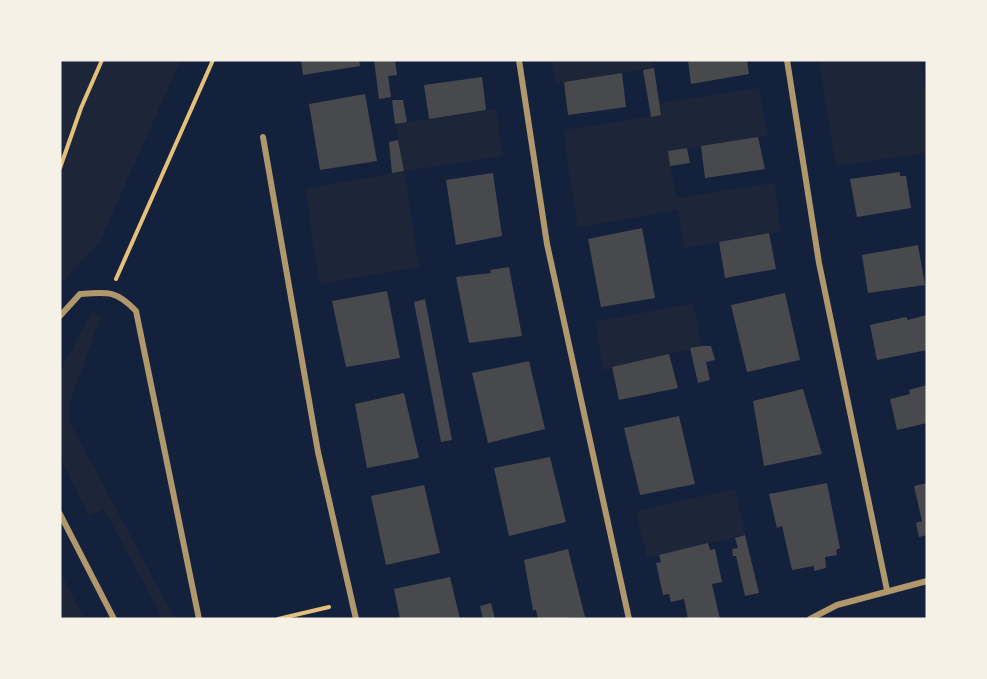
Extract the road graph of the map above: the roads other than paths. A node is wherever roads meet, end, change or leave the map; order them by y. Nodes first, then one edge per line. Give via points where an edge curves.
1 (519, 60) edge
2 (787, 60) edge
3 (262, 137) dead end
4 (60, 316) edge
5 (60, 514) edge
6 (927, 581) edge
7 (887, 590) junction
8 (114, 619) edge
9 (199, 619) edge
10 (356, 619) edge
11 (629, 619) edge
12 (810, 619) edge

1 - 11 street via 548,244
2 - 7 street via 819,263
3 - 10 street via 318,452
4 - 9 street via 80,294 110,292 125,299 136,311
5 - 8 street
6 - 7 street
7 - 12 street via 837,604

